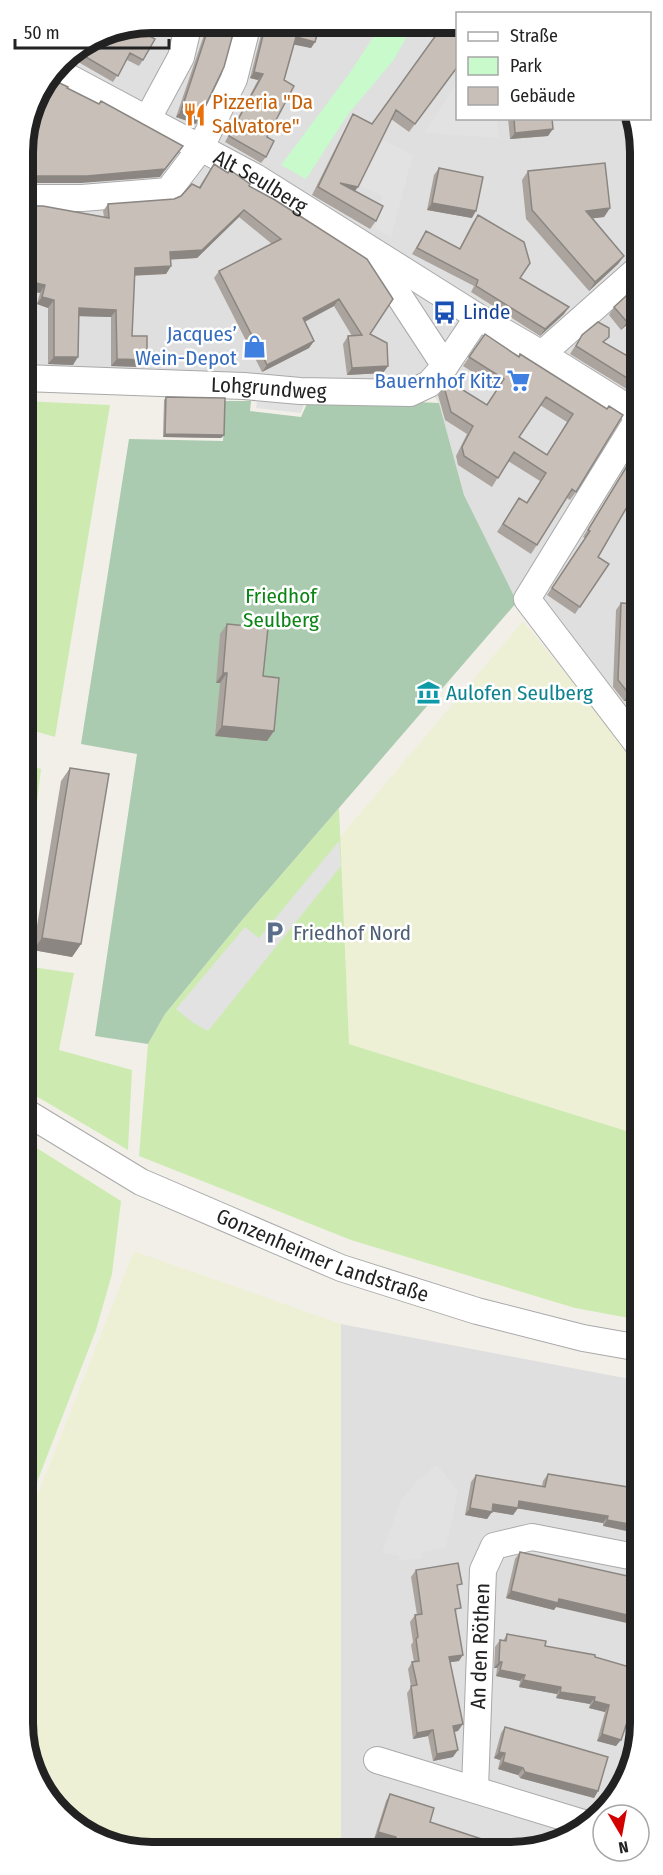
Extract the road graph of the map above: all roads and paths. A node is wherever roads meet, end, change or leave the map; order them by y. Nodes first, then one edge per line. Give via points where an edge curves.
1 (187, 33) edge
2 (246, 33) edge
3 (63, 74) edge
4 (147, 120) junction
5 (200, 149) junction
6 (33, 198) edge
7 (367, 248) junction
8 (630, 276) edge
9 (478, 317) junction
10 (542, 354) junction
11 (445, 366) junction
12 (33, 378) edge
13 (630, 412) edge
14 (630, 430) edge
15 (630, 734) edge
16 (33, 1116) edge
17 (630, 1346) edge
18 (630, 1556) edge
19 (377, 1760) dead end
20 (475, 1788) junction
21 (578, 1820) edge

1 - 4 street via 181,57
2 - 5 street via 234,79
3 - 4 street, Alt Seulberg
4 - 5 street, Alt Seulberg
5 - 6 street via 168,191
5 - 7 street, Alt Seulberg via 257,178
7 - 9 street, Alt Seulberg
7 - 11 street, Alt Seulberg
8 - 10 street
9 - 10 street, Alt Seulberg
9 - 11 street, Lohgrundweg
10 - 13 street, Alt Seulberg
11 - 12 street, Lohgrundweg via 429,384 410,393
14 - 15 street, Alt Seulberg via 527,599
16 - 17 street, Gonzenheimer Landstraße via 141,1182 341,1268 477,1311
18 - 20 street, An den Röthen via 532,1537 494,1546 483,1570
19 - 20 street
20 - 21 street

